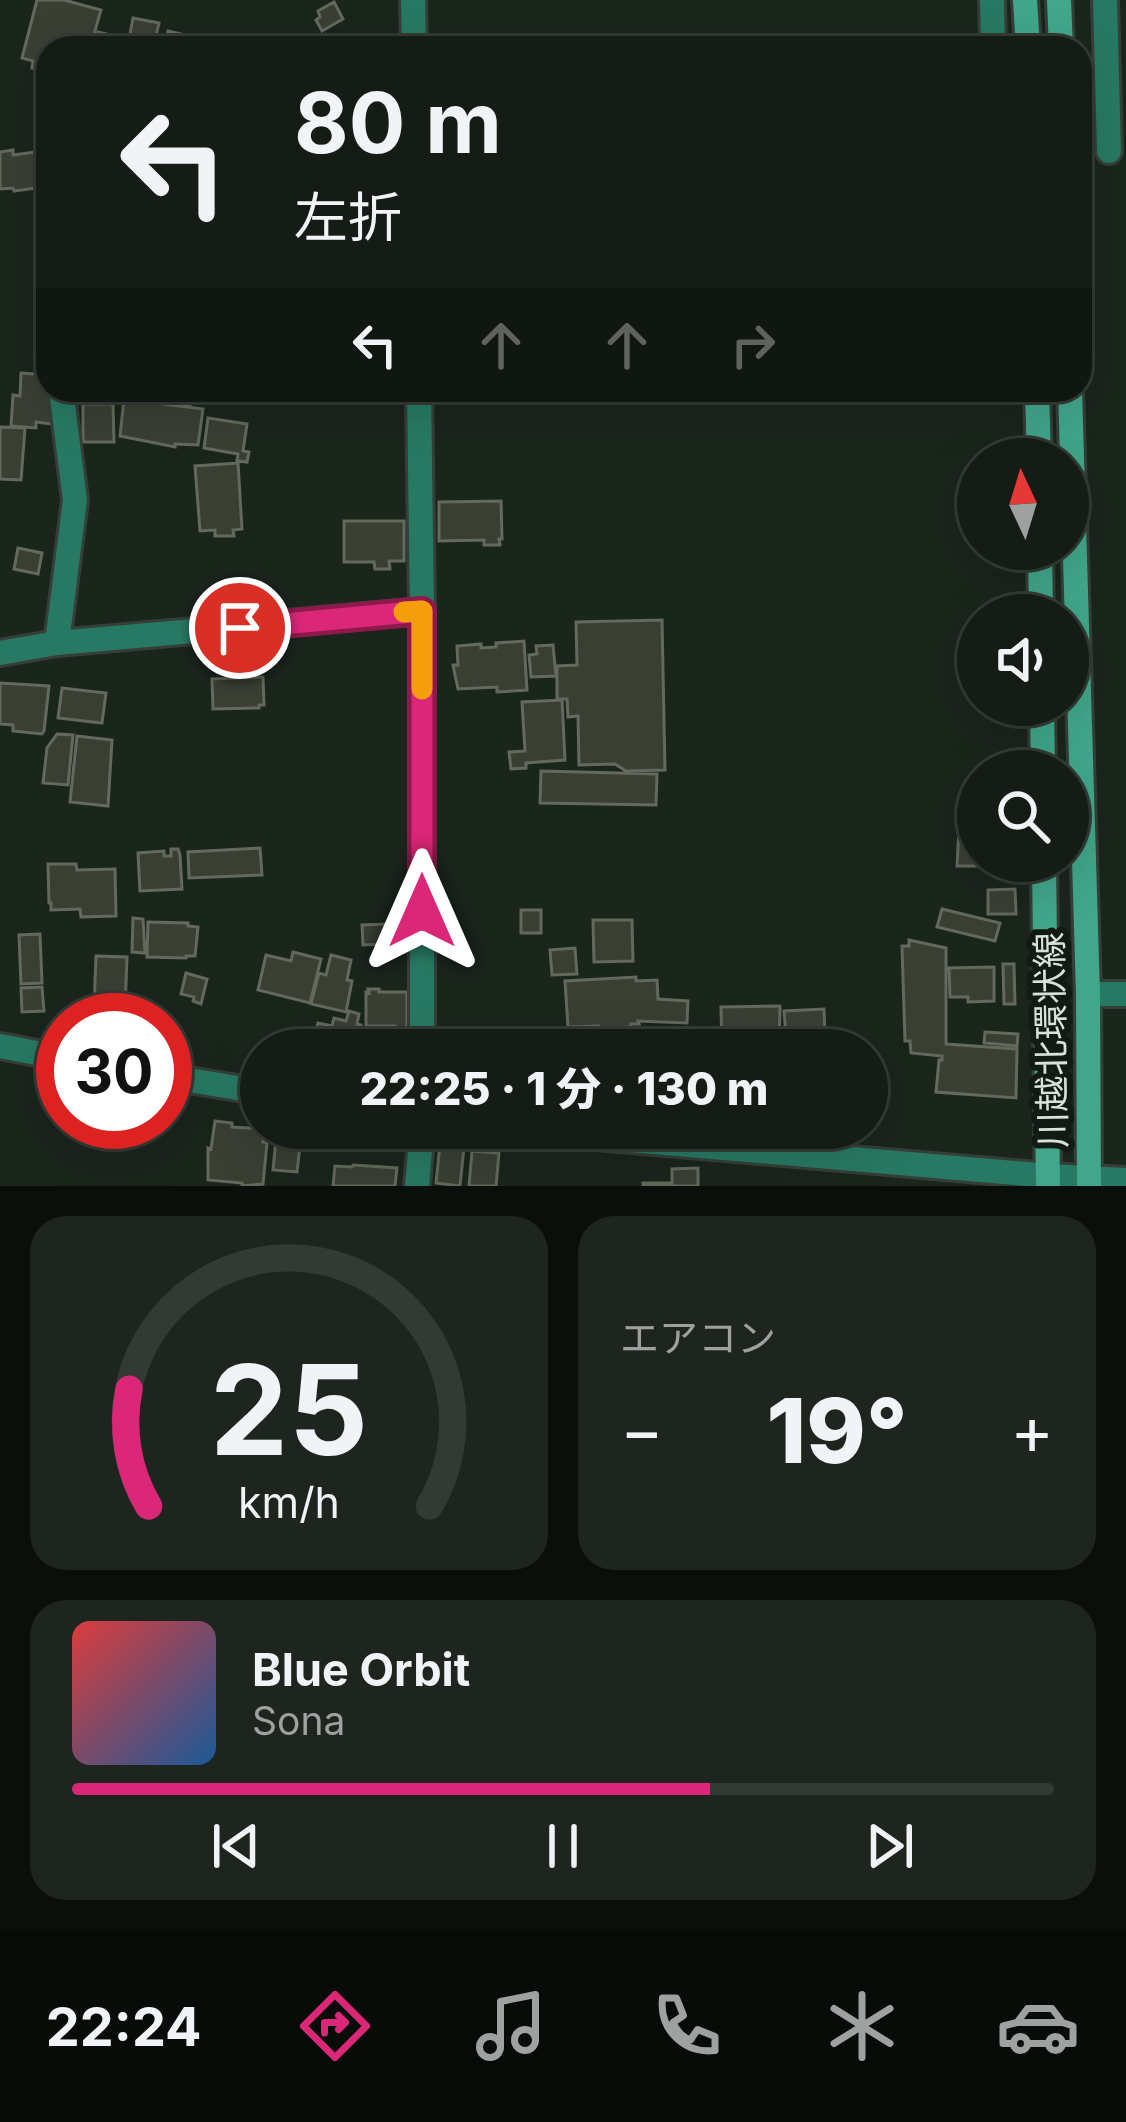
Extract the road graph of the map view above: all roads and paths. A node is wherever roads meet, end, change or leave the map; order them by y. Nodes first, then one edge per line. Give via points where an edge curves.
1 (413, 0) edge
2 (992, 0) edge
3 (1025, 0) edge
4 (1059, 0) edge
5 (1105, 0) edge
6 (414, 36) edge
7 (993, 36) edge
8 (1027, 36) edge
9 (1060, 36) edge
10 (1109, 152) dead end
11 (63, 402) edge
12 (419, 402) edge
13 (1037, 402) edge
14 (1070, 402) edge
15 (1038, 438) edge
16 (422, 611) junction
17 (57, 643) junction
18 (0, 653) edge
19 (1044, 882) edge
20 (1088, 994) junction
21 (1126, 994) edge
22 (422, 1029) edge
23 (0, 1046) edge
24 (36, 1053) edge
25 (192, 1080) edge
26 (240, 1088) edge
27 (420, 1149) edge
28 (713, 1149) edge
29 (1126, 1180) edge
30 (1049, 1181) edge
31 (1089, 1182) edge
32 (417, 1186) edge

1 - 6 street
2 - 7 street
3 - 8 main road
4 - 9 main road
5 - 10 street
11 - 17 street via 75,500
12 - 16 street
13 - 15 main road
14 - 20 main road, 川越北環状線
16 - 17 street
16 - 22 street
17 - 18 street
19 - 30 main road, 川越北環状線
20 - 21 street
20 - 31 main road, 川越北環状線
23 - 24 street
25 - 26 street
27 - 32 street
28 - 30 street
29 - 31 street
30 - 31 street

